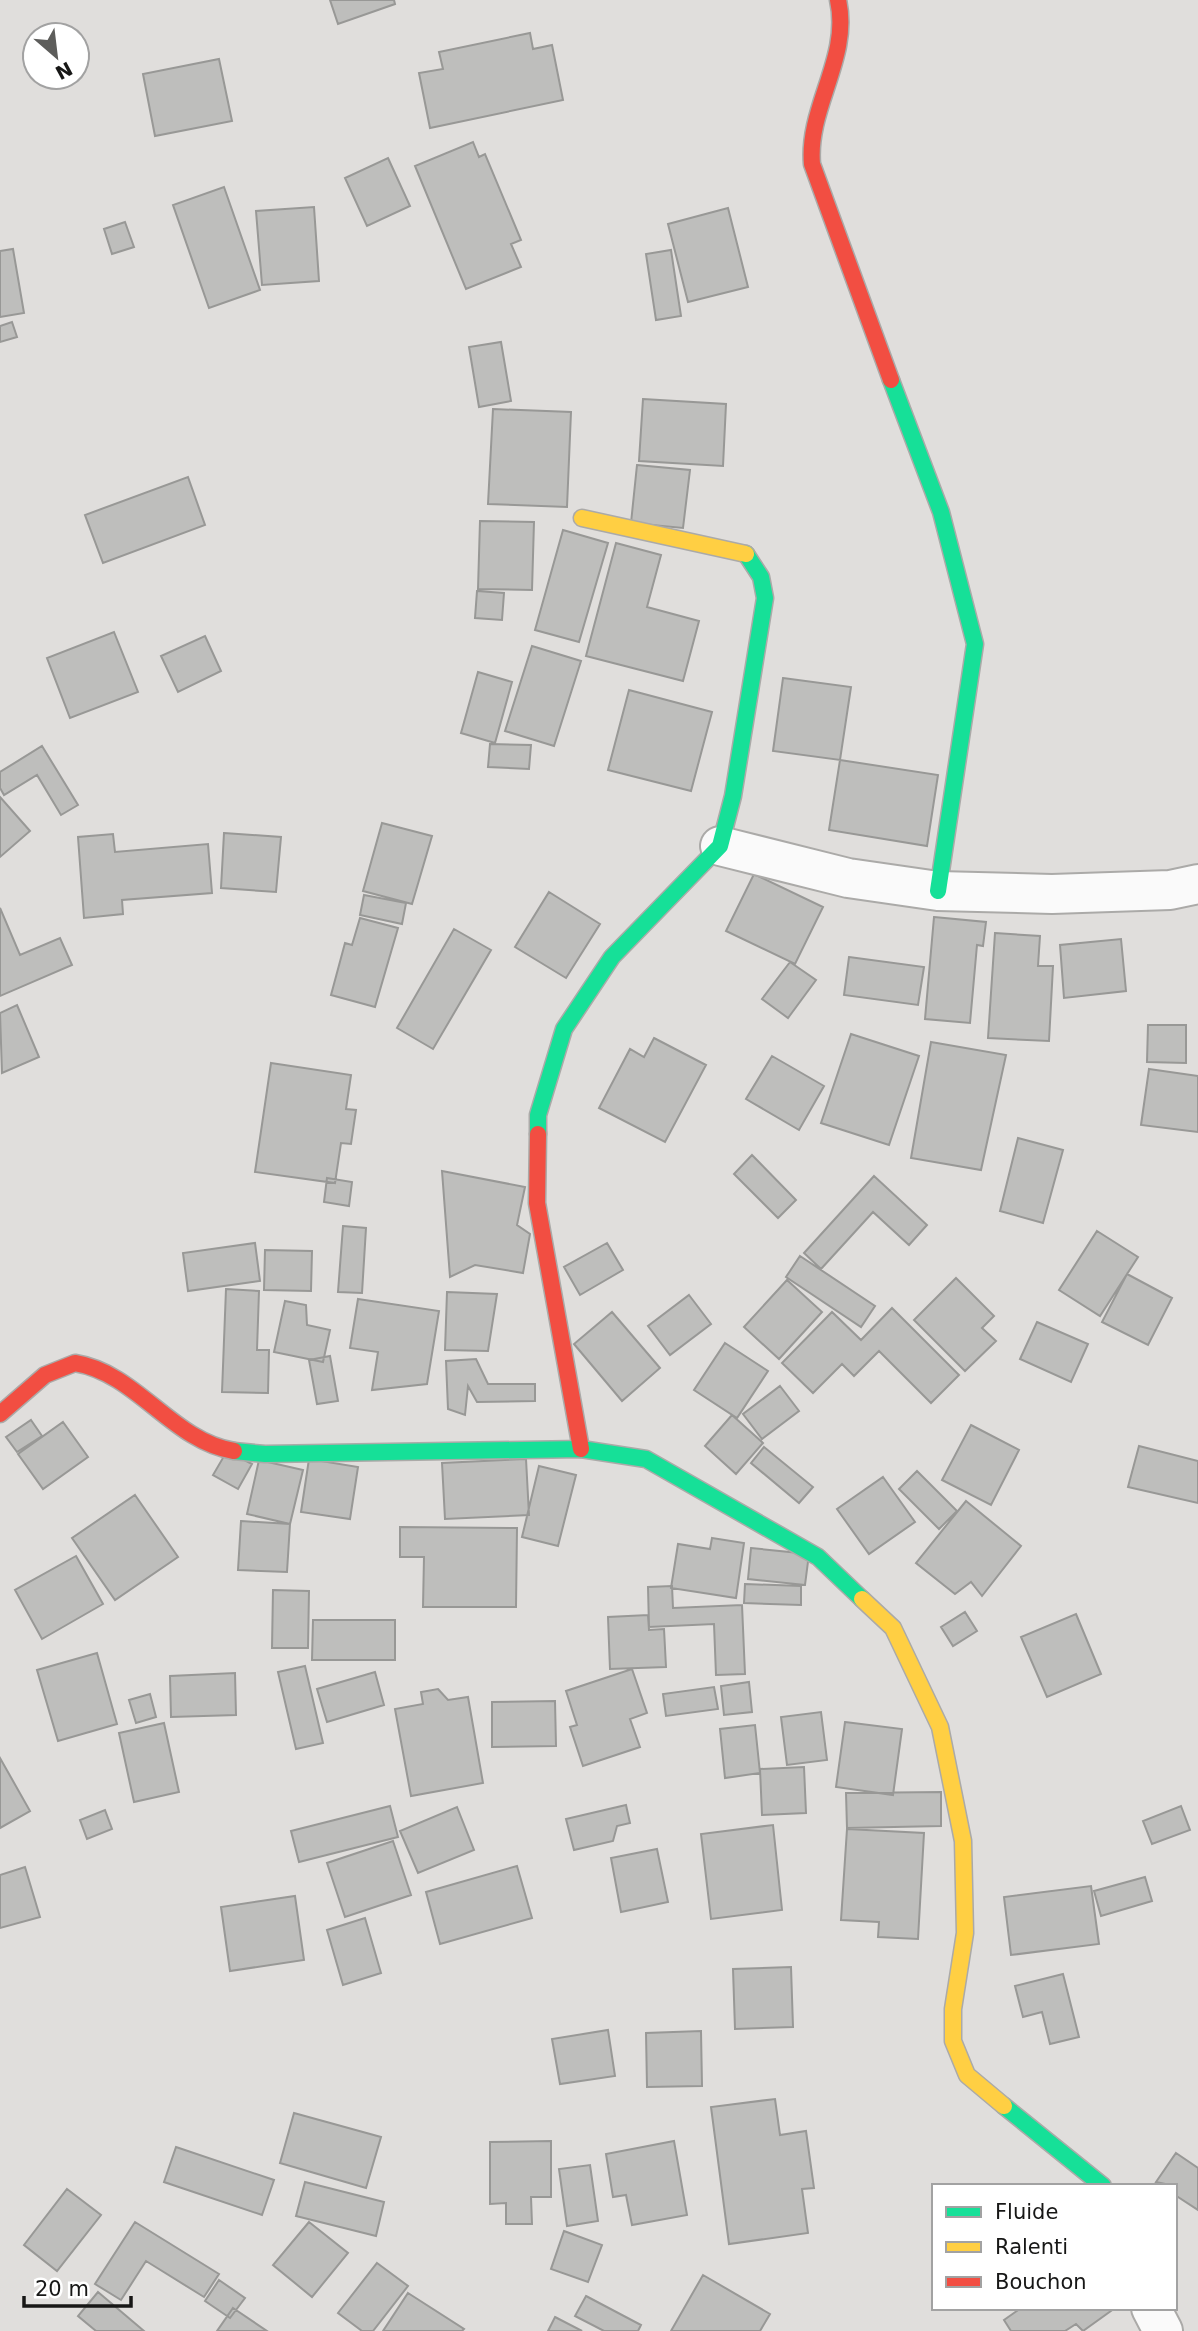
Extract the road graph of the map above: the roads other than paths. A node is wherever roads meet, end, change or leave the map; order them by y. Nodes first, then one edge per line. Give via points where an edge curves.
1 (838, 0) edge
2 (582, 518) dead end
3 (720, 846) junction
4 (1198, 884) edge
5 (938, 891) junction
6 (0, 1414) edge
7 (581, 1449) junction
8 (1101, 2184) edge
9 (1152, 2310) edge
10 (1163, 2331) edge

1 - 5 street via 843,23 810,139 812,164 941,512 975,644
2 - 3 street via 746,554 761,577 765,598 733,796
3 - 5 street via 848,878
3 - 7 street via 612,957 564,1029 538,1115 537,1203
4 - 5 street via 1118,892
6 - 7 street via 44,1376 72,1362 94,1365 177,1426 218,1448 265,1454
7 - 8 street via 646,1459 737,1510 818,1557 893,1628 940,1727 963,1841 965,1933 953,2009 953,2041 967,2076
9 - 10 street

